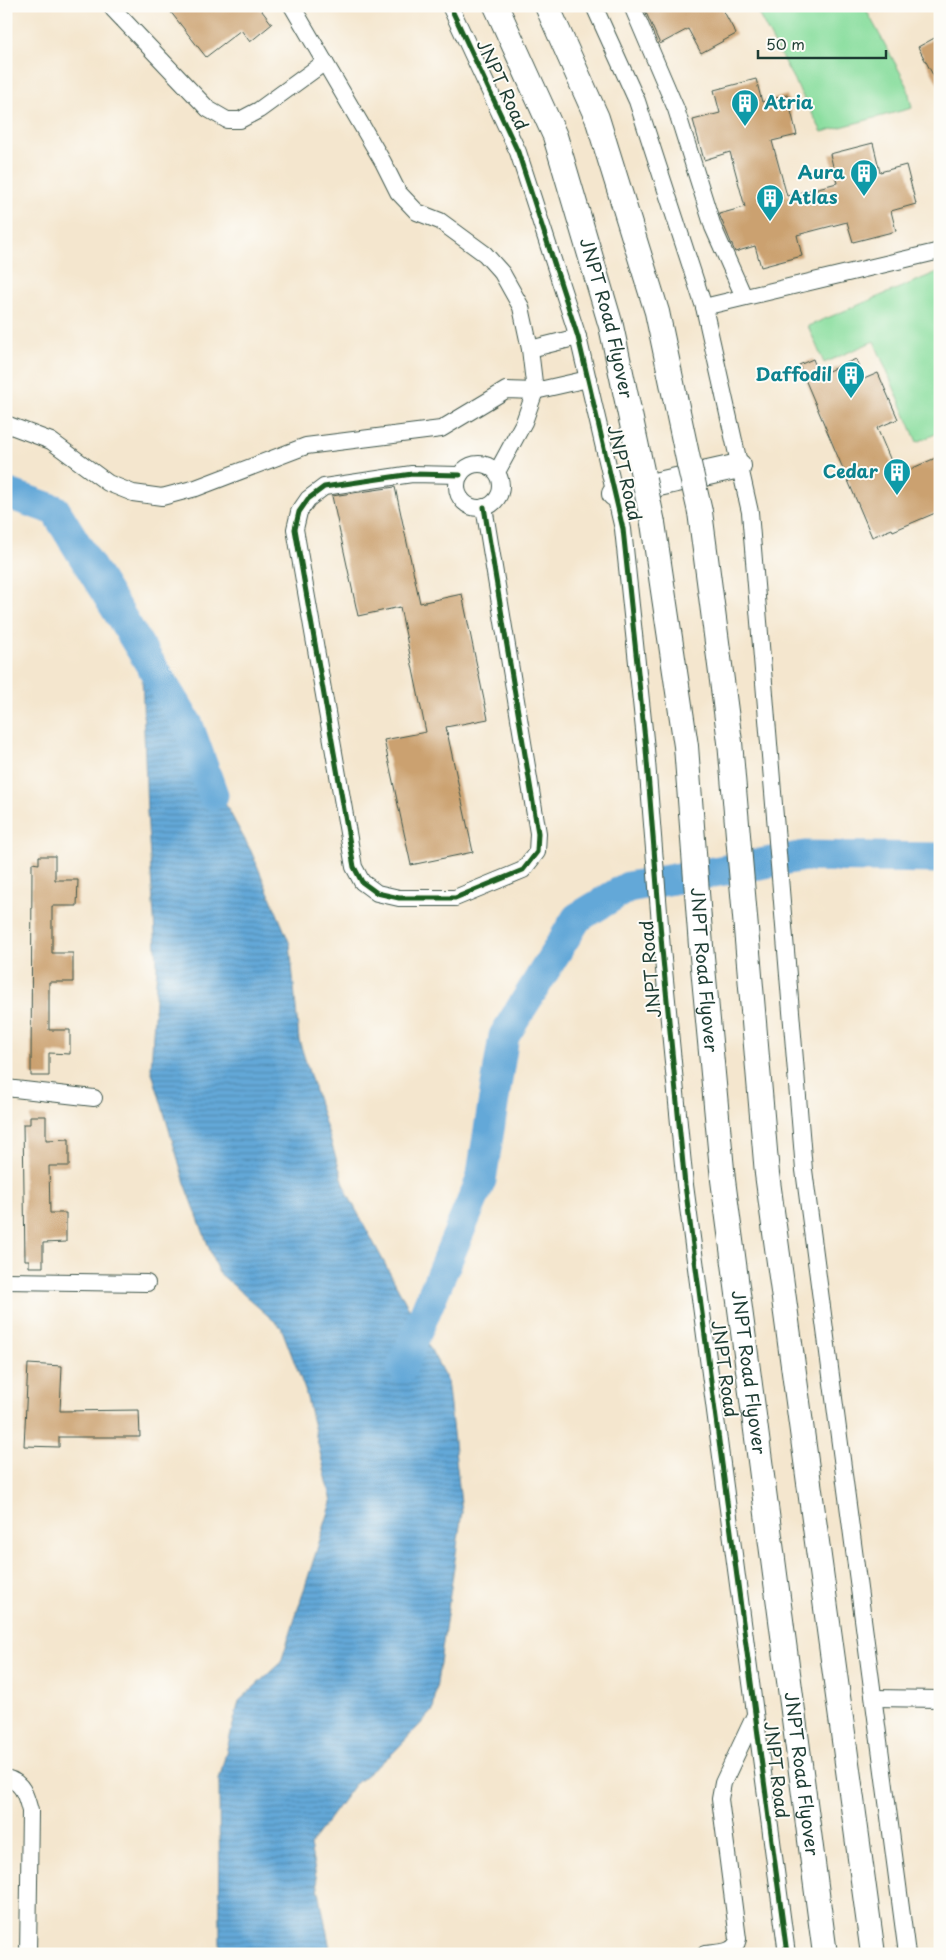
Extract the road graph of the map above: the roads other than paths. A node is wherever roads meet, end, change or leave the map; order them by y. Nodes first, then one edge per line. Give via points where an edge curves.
1 (292, 6) edge
2 (450, 6) edge
3 (496, 6) edge
4 (547, 6) edge
5 (594, 6) edge
6 (632, 6) edge
7 (113, 9) dead end
8 (325, 62) junction
9 (940, 251) edge
10 (744, 297) junction
11 (704, 307) junction
12 (578, 337) junction
13 (530, 349) junction
14 (588, 379) junction
15 (535, 391) junction
16 (6, 424) edge
17 (739, 466) junction
18 (497, 472) junction
19 (460, 475) junction
20 (614, 494) junction
21 (484, 507) junction
22 (6, 1088) edge
23 (94, 1098) dead end
24 (6, 1282) edge
25 (146, 1283) dead end
26 (874, 1698) junction
27 (940, 1699) edge
28 (755, 1714) junction
29 (6, 1778) edge
30 (28, 1954) edge
31 (705, 1954) edge
32 (787, 1954) edge
33 (825, 1954) edge
34 (873, 1954) edge
35 (907, 1954) edge

1 - 8 street
2 - 12 street, JNPT Road via 518,152
3 - 33 highway, JNPT Road Flyover, bridge via 555,136 611,326 653,523 686,746 723,1180
4 - 34 highway, bridge via 597,118 657,312 700,512 730,742 767,1174
5 - 11 street via 637,101
6 - 10 street via 676,109 713,228
7 - 8 street via 208,108 227,120 240,120 259,110
8 - 13 street via 398,192 417,212 440,221 485,254 502,273 521,307
9 - 10 street
10 - 11 street
11 - 17 street
12 - 13 street
12 - 14 street, JNPT Road
13 - 15 street
14 - 15 street
14 - 20 street, JNPT Road
15 - 16 street via 506,390 441,429 306,446 196,488 162,497 133,493 108,483 50,441
15 - 18 street via 524,422
17 - 20 highway
17 - 26 street via 750,512 804,1170
18 - 19 street via 492,467 478,464 465,469
18 - 21 street via 500,493
19 - 21 street via 460,496 470,506
19 - 21 street via 412,474 324,487 308,498 299,512 295,529 354,867 362,882 377,893 399,898 455,898 523,870 538,852 538,833
20 - 28 street, JNPT Road via 623,529 646,749 686,1185
22 - 23 street
24 - 25 street
26 - 27 street
26 - 35 street
28 - 31 street via 723,1783 720,1800 737,1945 732,1950
28 - 32 street, JNPT Road
29 - 30 street via 15,1780 26,1794 30,1811

